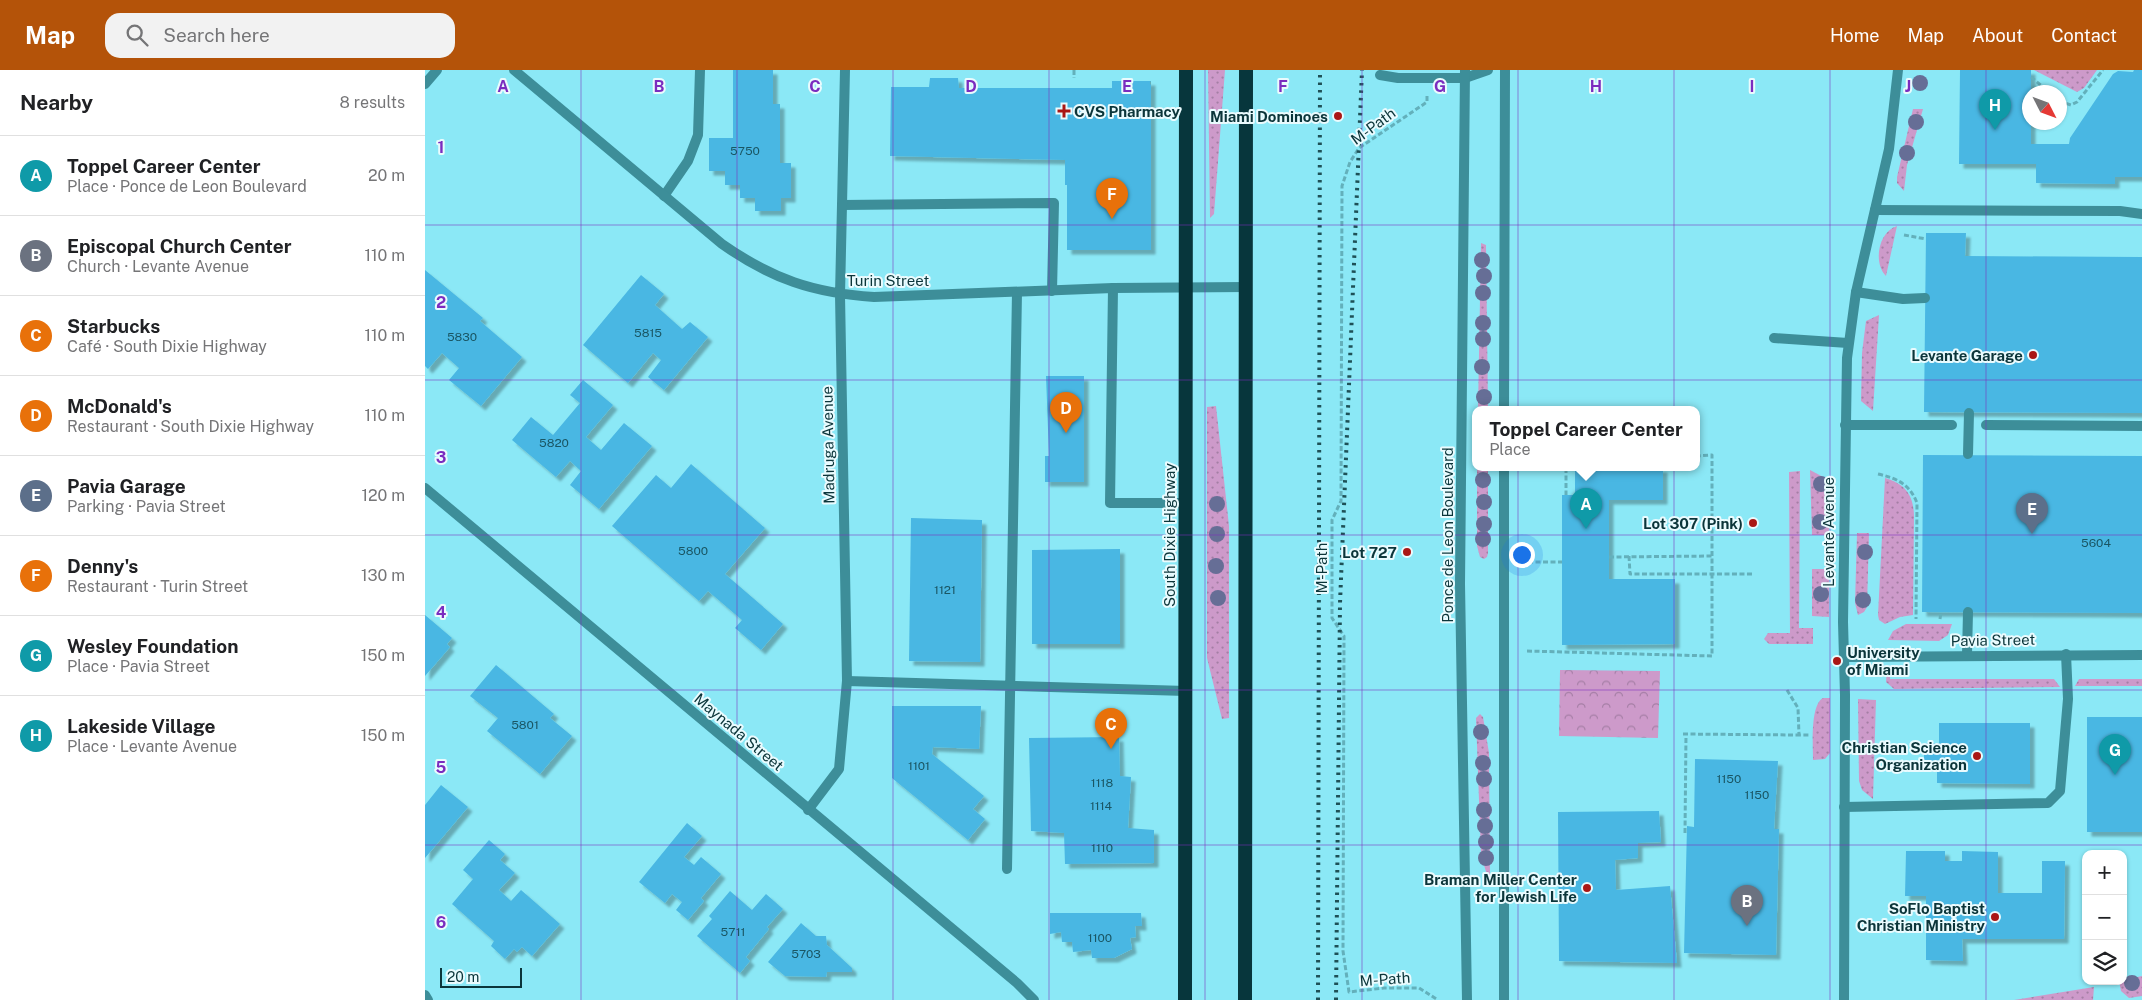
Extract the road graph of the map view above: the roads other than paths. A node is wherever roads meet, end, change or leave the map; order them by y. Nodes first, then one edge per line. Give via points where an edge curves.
1 (437, 70) edge
2 (514, 70) edge
3 (700, 70) edge
4 (845, 70) edge
5 (1186, 70) edge
6 (1246, 70) edge
7 (1488, 70) edge
8 (1505, 70) edge
9 (1898, 70) edge
10 (1465, 74) edge
11 (1380, 75) dead end
12 (425, 84) edge
13 (664, 196) junction
14 (842, 205) junction
15 (1875, 210) junction
16 (2142, 214) edge
17 (1185, 287) junction
18 (1247, 287) junction
19 (1113, 288) junction
20 (1051, 291) junction
21 (1017, 292) junction
22 (1856, 292) junction
23 (840, 295) junction
24 (1925, 298) dead end
25 (1774, 338) dead end
26 (1848, 343) junction
27 (1504, 406) edge
28 (1969, 413) dead end
29 (1845, 424) junction
30 (1952, 425) dead end
31 (1986, 425) dead end
32 (2142, 426) edge
33 (1968, 454) dead end
34 (1504, 471) edge
35 (425, 488) edge
36 (1185, 503) junction
37 (1968, 612) dead end
38 (2066, 654) junction
39 (1967, 655) junction
40 (2142, 655) edge
41 (1845, 657) junction
42 (847, 681) junction
43 (1010, 685) junction
44 (1186, 692) junction
45 (1844, 807) junction
46 (808, 810) junction
47 (1007, 869) dead end
48 (425, 995) edge
49 (428, 1000) edge
50 (1033, 1000) edge
51 (1185, 1000) edge
52 (1245, 1000) edge
53 (1467, 1000) edge
54 (1504, 1000) edge
55 (1844, 1000) edge

1 - 12 street
2 - 13 street, Turin Street
3 - 13 street via 698,135 688,162
4 - 14 street, Madruga Avenue
5 - 17 highway, South Dixie Highway
6 - 18 highway
7 - 10 street
8 - 27 street
9 - 15 street, Levante Avenue via 1889,149
10 - 11 street via 1398,78
10 - 53 street, Ponce de Leon Boulevard via 1460,584
13 - 23 street, Turin Street via 722,244 751,263 787,282
14 - 20 street via 1054,203
14 - 23 street, Madruga Avenue
15 - 16 street via 2120,211
15 - 22 street, Levante Avenue
17 - 18 street, Turin Street
17 - 19 street, Turin Street
17 - 36 highway, South Dixie Highway
18 - 52 highway
19 - 20 street, Turin Street
19 - 36 street via 1110,503
20 - 21 street, Turin Street
21 - 23 street, Turin Street via 874,297
21 - 43 street
22 - 24 street via 1903,299
22 - 26 street, Levante Avenue
23 - 42 street, Madruga Avenue
25 - 26 street
26 - 29 street, Levante Avenue
28 - 33 street, bridge
29 - 30 street
29 - 41 street, Levante Avenue
31 - 32 street
34 - 54 street
35 - 46 street, Maynada Street
36 - 44 highway, South Dixie Highway
37 - 39 street
38 - 39 street, Pavia Street
38 - 40 street, Pavia Street
38 - 45 street via 2068,699 2060,791 2048,803
39 - 41 street, Pavia Street
41 - 45 street, Levante Avenue
42 - 43 street
42 - 46 street, Madruga Avenue via 839,769
43 - 44 street
43 - 47 street
44 - 51 highway, South Dixie Highway
45 - 55 street, Levante Avenue
46 - 50 street, Maynada Street via 1010,977
48 - 49 street

